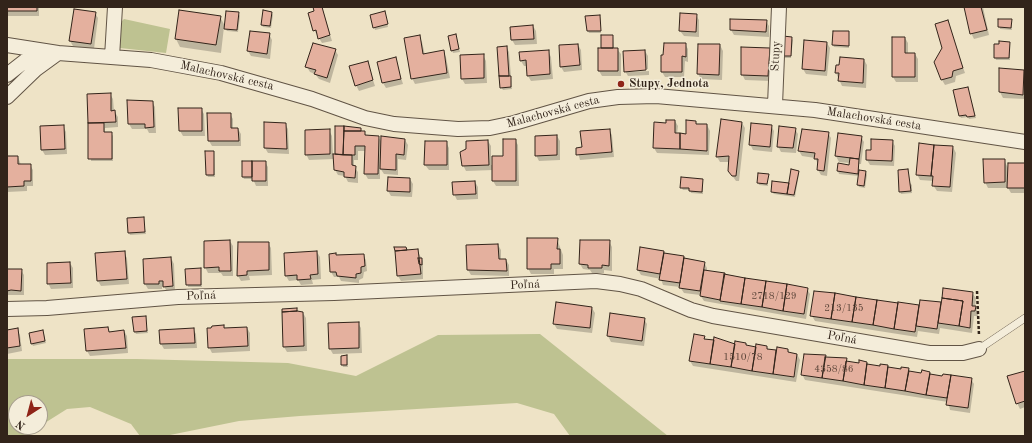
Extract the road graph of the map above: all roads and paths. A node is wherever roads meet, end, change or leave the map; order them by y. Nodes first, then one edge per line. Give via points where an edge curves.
1 (115, 7) edge
2 (779, 7) edge
3 (10, 46) edge
4 (39, 50) junction
5 (58, 53) junction
6 (112, 57) junction
7 (23, 61) junction
8 (7, 73) edge
9 (25, 78) junction
10 (7, 97) edge
11 (775, 105) junction
12 (1025, 142) edge
13 (977, 292) dead end
14 (7, 308) edge
15 (1025, 318) edge
16 (979, 331) dead end
17 (980, 349) joint

1 - 6 street
2 - 11 street, Stupy
3 - 4 street, Malachovská cesta
3 - 7 street, Malachovská cesta
4 - 5 street, Malachovská cesta
4 - 7 street
5 - 6 street, Malachovská cesta
5 - 9 street
6 - 11 street, Malachovská cesta via 151,60 221,72 365,118 427,127 490,128 589,101 618,97 656,96
7 - 8 street
7 - 9 street, Malachovská cesta
9 - 10 street
11 - 12 street, Malachovská cesta
13 - 16 path
14 - 17 street, Poľná via 54,307 178,297 596,281 641,289 712,316 929,352 963,353
15 - 17 lane, Poľná

